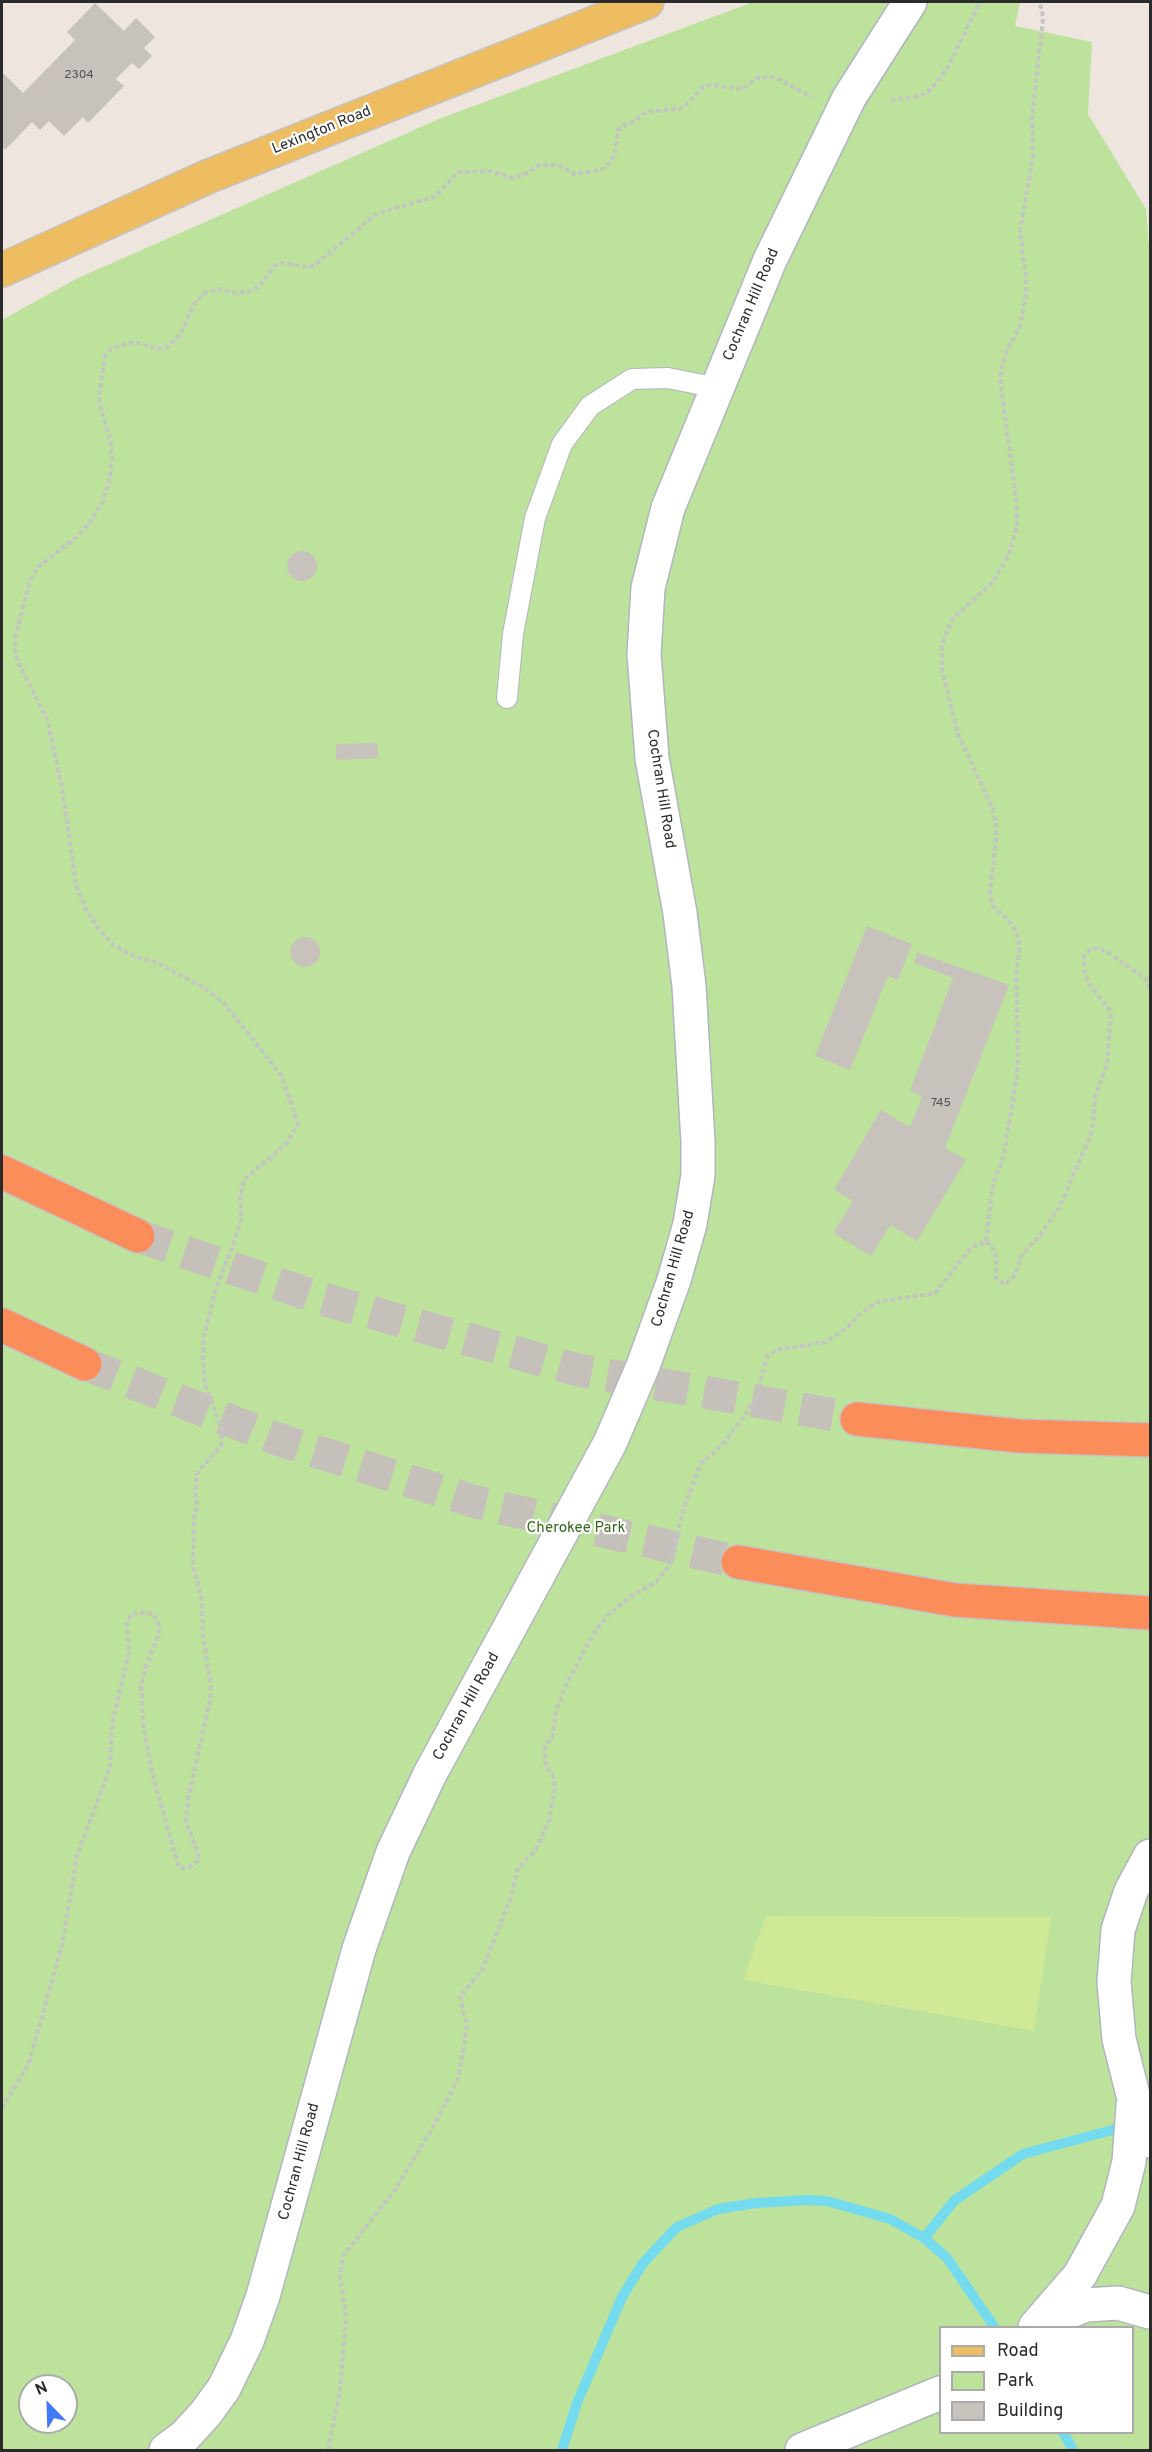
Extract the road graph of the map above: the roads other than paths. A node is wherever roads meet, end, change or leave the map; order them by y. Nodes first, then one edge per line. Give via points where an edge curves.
1 (647, 2) edge
2 (910, 2) edge
3 (2, 270) edge
4 (717, 388) junction
5 (507, 698) dead end
6 (2, 1172) edge
7 (138, 1236) tunnel mouth
8 (2, 1325) edge
9 (85, 1364) tunnel mouth
10 (856, 1419) tunnel mouth
11 (1150, 1440) edge
12 (738, 1562) tunnel mouth
13 (1137, 1613) edge
14 (1150, 1856) edge
15 (1133, 2095) junction
16 (1150, 2141) edge
17 (1150, 2312) edge
18 (1040, 2321) edge
19 (939, 2393) edge
20 (166, 2451) edge
21 (802, 2451) edge

1 - 3 main road, Lexington Road via 207,177
2 - 4 street, Cochran Hill Road via 849,98 770,260
4 - 5 lane via 668,378 632,379 590,406 562,444 535,518 513,634
4 - 20 street, Cochran Hill Road via 668,508 648,588 644,654 652,758 689,986 698,1142 698,1175 690,1224 643,1366 610,1443 430,1774 393,1852 358,1949 247,2342 224,2388 206,2413
6 - 7 highway
8 - 9 highway
10 - 11 highway via 1019,1436
12 - 13 highway via 955,1600
14 - 15 street via 1131,1891 1118,1930 1114,1982 1119,2039
15 - 16 street
15 - 18 street via 1129,2162 1118,2206 1080,2275
17 - 18 street via 1118,2303 1086,2305
19 - 21 street

